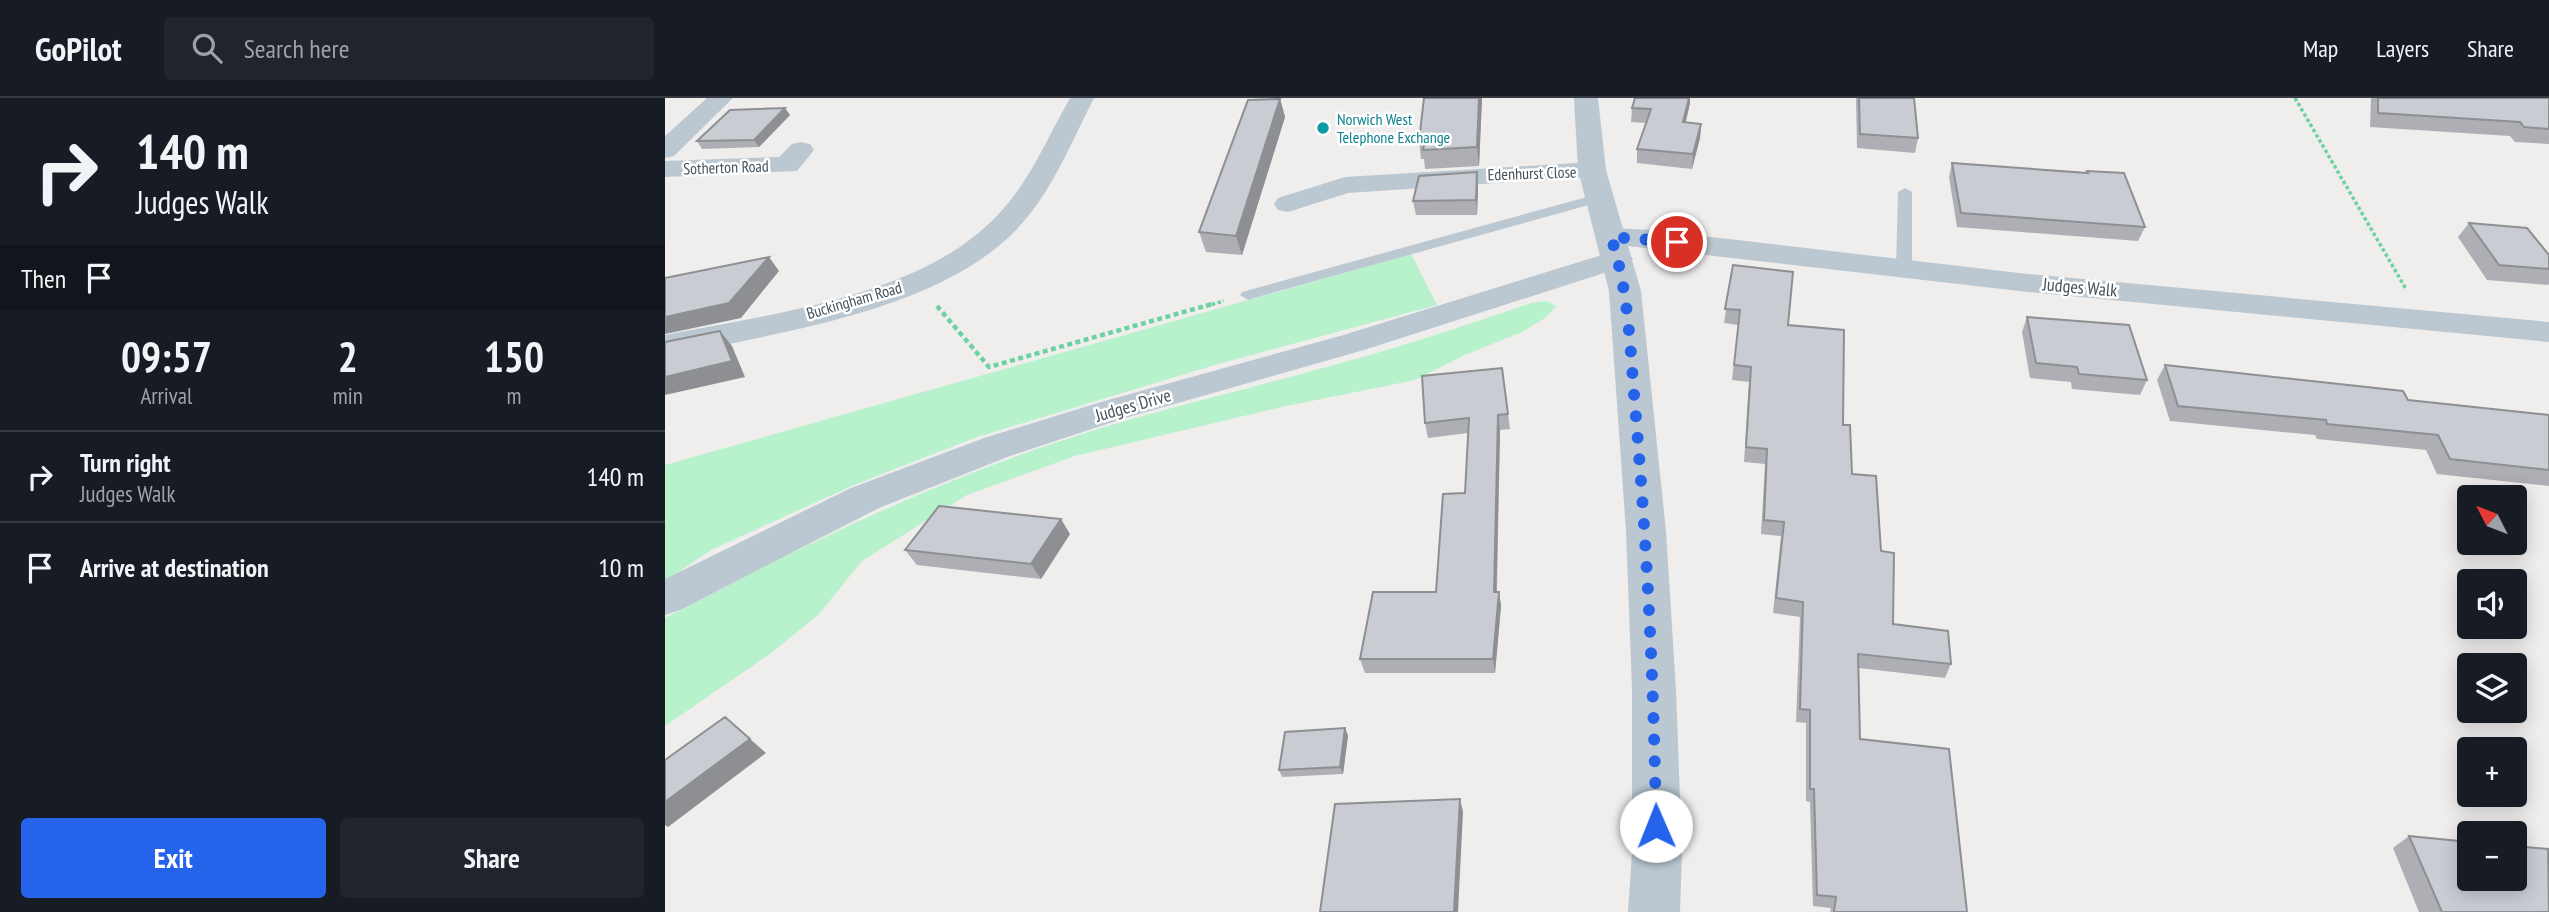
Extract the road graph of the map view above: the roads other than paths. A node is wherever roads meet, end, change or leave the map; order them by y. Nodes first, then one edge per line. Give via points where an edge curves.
1 (721, 98) edge
2 (1082, 98) edge
3 (1586, 98) edge
4 (665, 150) edge
5 (787, 165) dead end
6 (665, 169) edge
7 (1595, 184) junction
8 (1905, 192) dead end
9 (1288, 204) dead end
10 (1615, 248) junction
11 (1904, 269) junction
12 (1248, 295) road end
13 (2549, 332) edge
14 (665, 346) edge
15 (665, 598) edge
16 (1654, 912) edge

1 - 4 street, Sotherton Road
2 - 14 street, Buckingham Road via 1023,203 981,246 877,297
3 - 7 street
5 - 6 street, Sotherton Road
7 - 9 street, Edenhurst Close via 1343,177
7 - 10 street
7 - 12 lane
8 - 11 lane
10 - 11 street, Judges Walk via 1652,239
10 - 15 street, Judges Drive via 1365,339 997,447 865,498
10 - 16 street via 1625,291 1646,531 1654,704
11 - 13 street, Judges Walk

